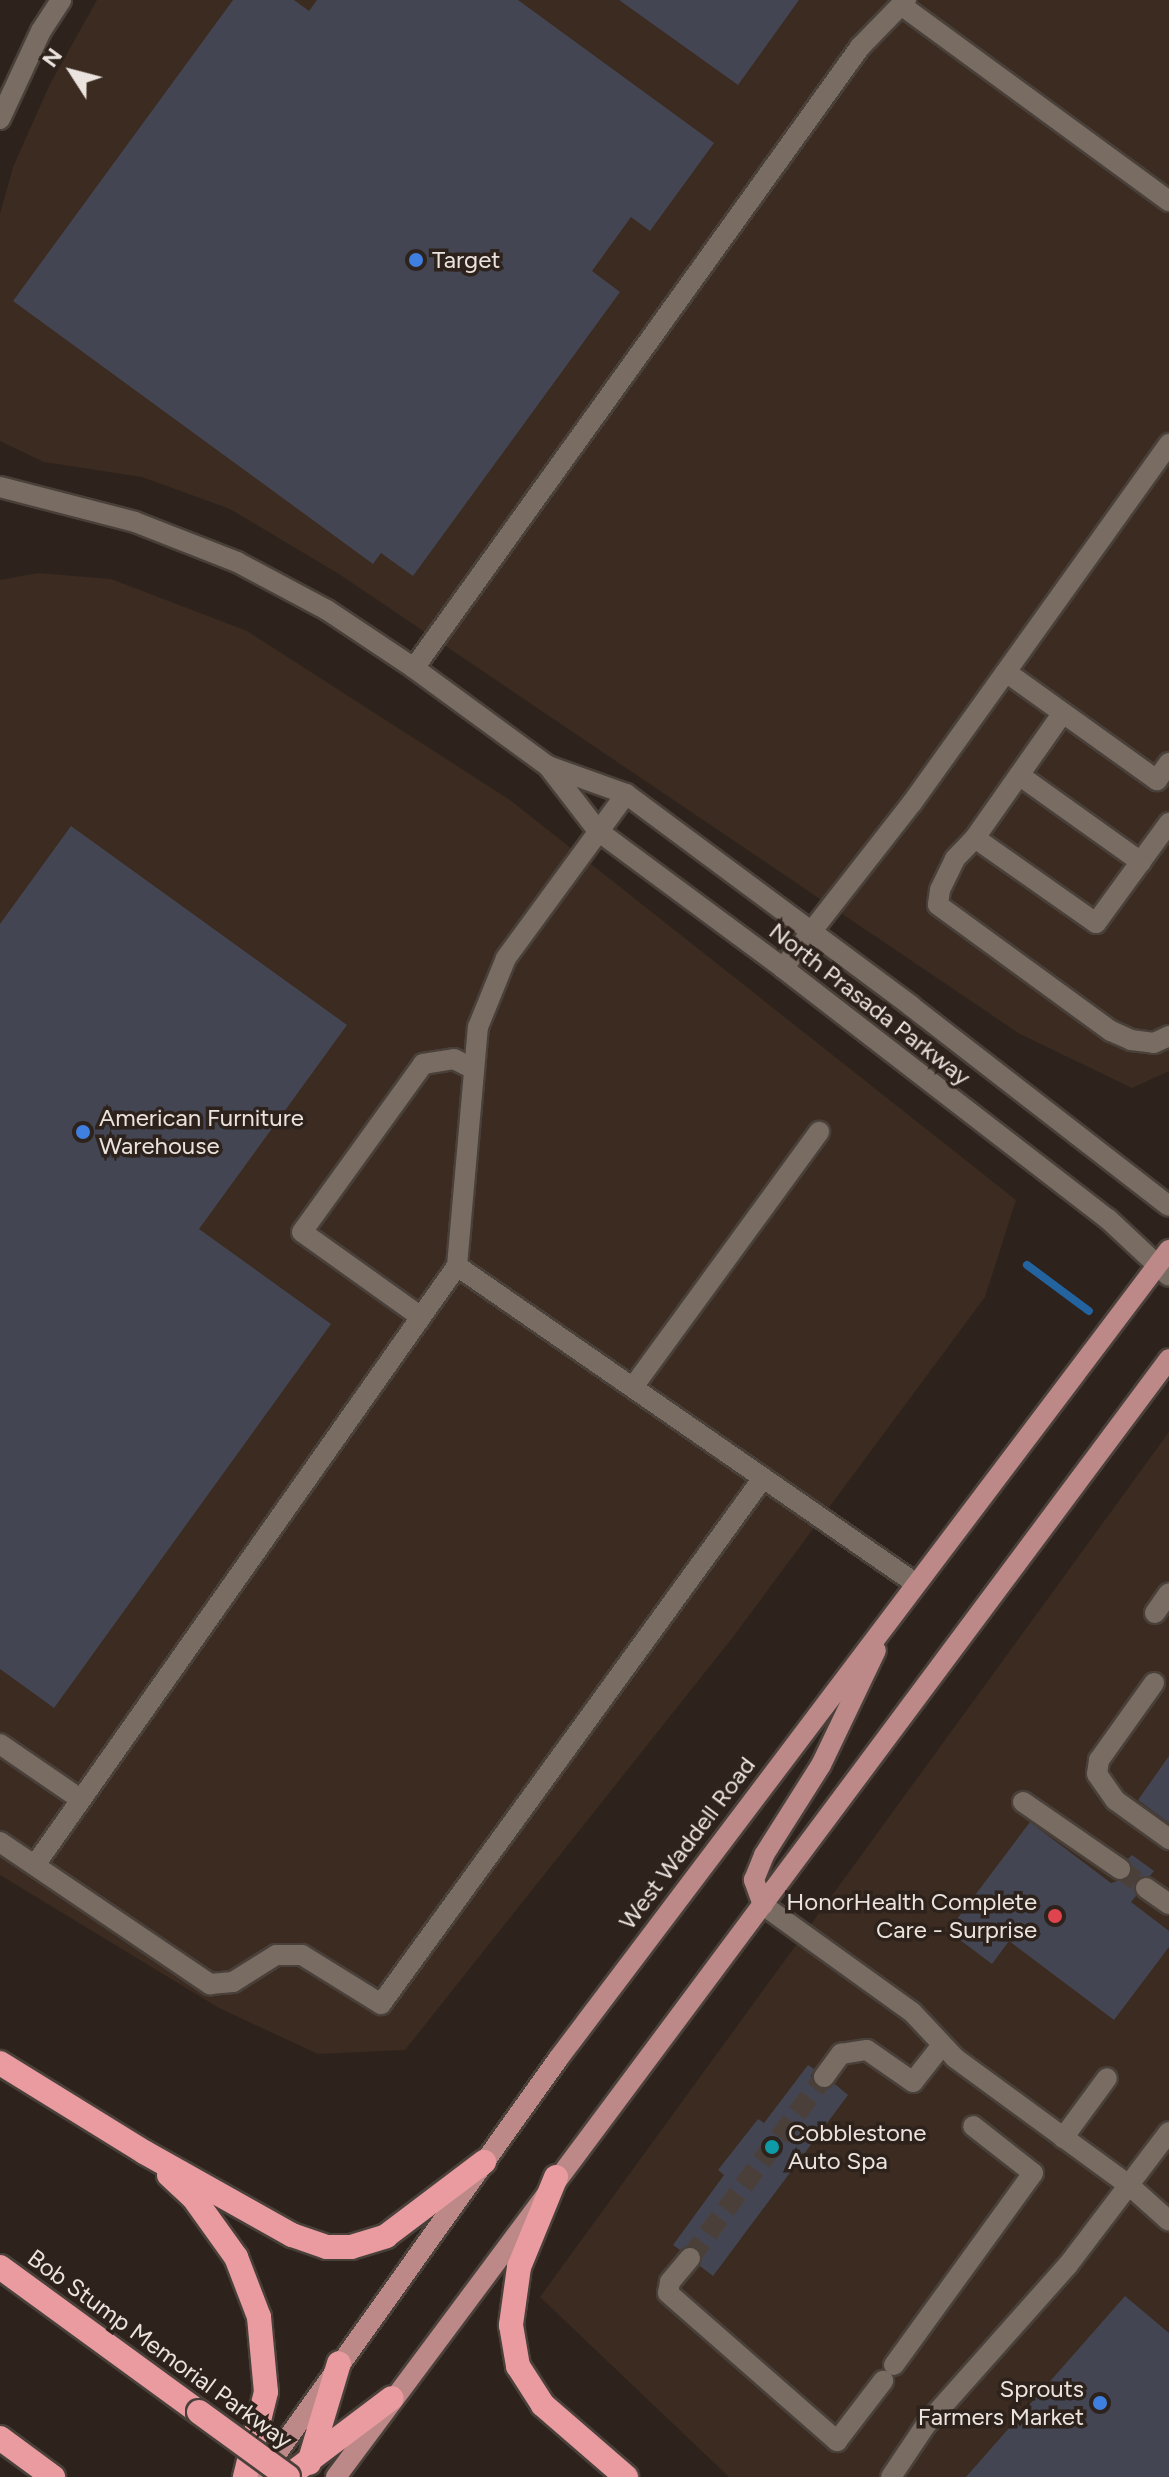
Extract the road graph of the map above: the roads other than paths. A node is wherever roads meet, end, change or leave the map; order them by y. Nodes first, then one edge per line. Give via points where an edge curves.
1 (61, 0) edge
2 (903, 2) edge
3 (0, 119) edge
4 (1169, 201) edge
5 (1169, 444) edge
6 (0, 487) edge
7 (414, 668) junction
8 (1006, 672) junction
9 (1062, 714) junction
10 (1169, 763) edge
11 (548, 766) junction
12 (1019, 775) junction
13 (1163, 783) edge
14 (626, 794) junction
15 (598, 831) junction
16 (1165, 837) edge
17 (975, 838) junction
18 (1141, 862) junction
19 (812, 934) junction
20 (783, 968) junction
21 (1169, 1036) edge
22 (474, 1069) junction
23 (819, 1132) dead end
24 (1169, 1206) edge
25 (1169, 1250) edge
26 (457, 1266) junction
27 (1163, 1272) edge
28 (421, 1317) junction
29 (1169, 1359) edge
30 (633, 1387) junction
31 (763, 1478) junction
32 (915, 1583) junction
33 (1169, 1593) edge
34 (895, 1610) junction
35 (1155, 1613) dead end
36 (1154, 1683) dead end
37 (0, 1744) edge
38 (80, 1799) junction
39 (1023, 1802) dead end
40 (1169, 1839) edge
41 (0, 1842) edge
42 (35, 1865) junction
43 (1120, 1869) tunnel mouth
44 (1146, 1888) tunnel mouth
45 (1169, 1904) edge
46 (763, 1905) junction
47 (942, 2045) junction
48 (0, 2063) edge
49 (824, 2077) tunnel mouth
50 (1107, 2078) dead end
51 (973, 2126) dead end
52 (1169, 2132) edge
53 (1063, 2138) junction
54 (144, 2152) junction
55 (484, 2162) junction
56 (556, 2177) junction
57 (1130, 2186) junction
58 (1169, 2221) edge
59 (690, 2258) tunnel mouth
60 (0, 2267) edge
61 (339, 2363) junction
62 (392, 2398) junction
63 (0, 2438) edge
64 (307, 2469) edge
65 (53, 2477) edge
66 (245, 2477) edge
67 (260, 2477) edge
68 (288, 2477) edge
69 (336, 2477) edge
70 (626, 2477) edge
71 (891, 2477) edge

1 - 3 street
2 - 4 street
2 - 7 street via 855,54
5 - 8 street
6 - 7 street, North Prasada Parkway via 135,522 237,562 327,610
7 - 11 street, North Prasada Parkway
8 - 9 street
8 - 19 street
9 - 12 street
9 - 13 street
10 - 13 street
11 - 14 street, North Prasada Parkway
11 - 15 street, North Prasada Parkway
12 - 17 street
12 - 18 street
14 - 15 street
14 - 19 street, North Prasada Parkway
15 - 20 street, North Prasada Parkway
15 - 22 street via 506,958 478,1027
16 - 18 street
17 - 18 street via 1096,923
17 - 21 street via 955,859 938,905 1111,1031 1154,1043
19 - 20 street
19 - 24 street, North Prasada Parkway
20 - 27 street, North Prasada Parkway via 1108,1219
22 - 26 street
22 - 28 street via 454,1059 423,1064 302,1232
23 - 30 street
25 - 27 main road, West Waddell Road
26 - 28 street
26 - 30 street
27 - 32 main road, West Waddell Road
28 - 38 street
29 - 46 main road
30 - 31 street
31 - 32 street
31 - 42 street via 381,2004 302,1955 276,1955 233,1982 210,1984
32 - 34 main road, West Waddell Road
33 - 35 street
34 - 46 main road via 821,1765 764,1855 754,1880
34 - 55 main road, West Waddell Road
36 - 40 street via 1099,1760 1097,1774 1115,1800
37 - 38 street
38 - 42 street
39 - 43 street
41 - 42 street
44 - 45 street
46 - 47 street via 912,2012
46 - 56 main road
47 - 49 street via 913,2082 867,2050 841,2054
47 - 53 street
48 - 54 highway
50 - 53 street
51 - 59 street via 1033,2173 837,2441 668,2293 670,2282
52 - 57 street
53 - 57 street
54 - 55 highway via 292,2235 327,2247 351,2247 386,2236
54 - 66 highway via 215,2225 236,2257 259,2317 266,2392
55 - 61 main road, West Waddell Road
56 - 62 main road
56 - 70 highway via 519,2267 511,2325 518,2366 543,2405
57 - 58 street
57 - 71 street via 1068,2265 925,2426
60 - 68 highway, Bob Stump Memorial Parkway, bridge
61 - 64 highway
61 - 67 main road, West Waddell Road
62 - 64 highway
62 - 69 main road
63 - 65 highway
64 - 68 highway

